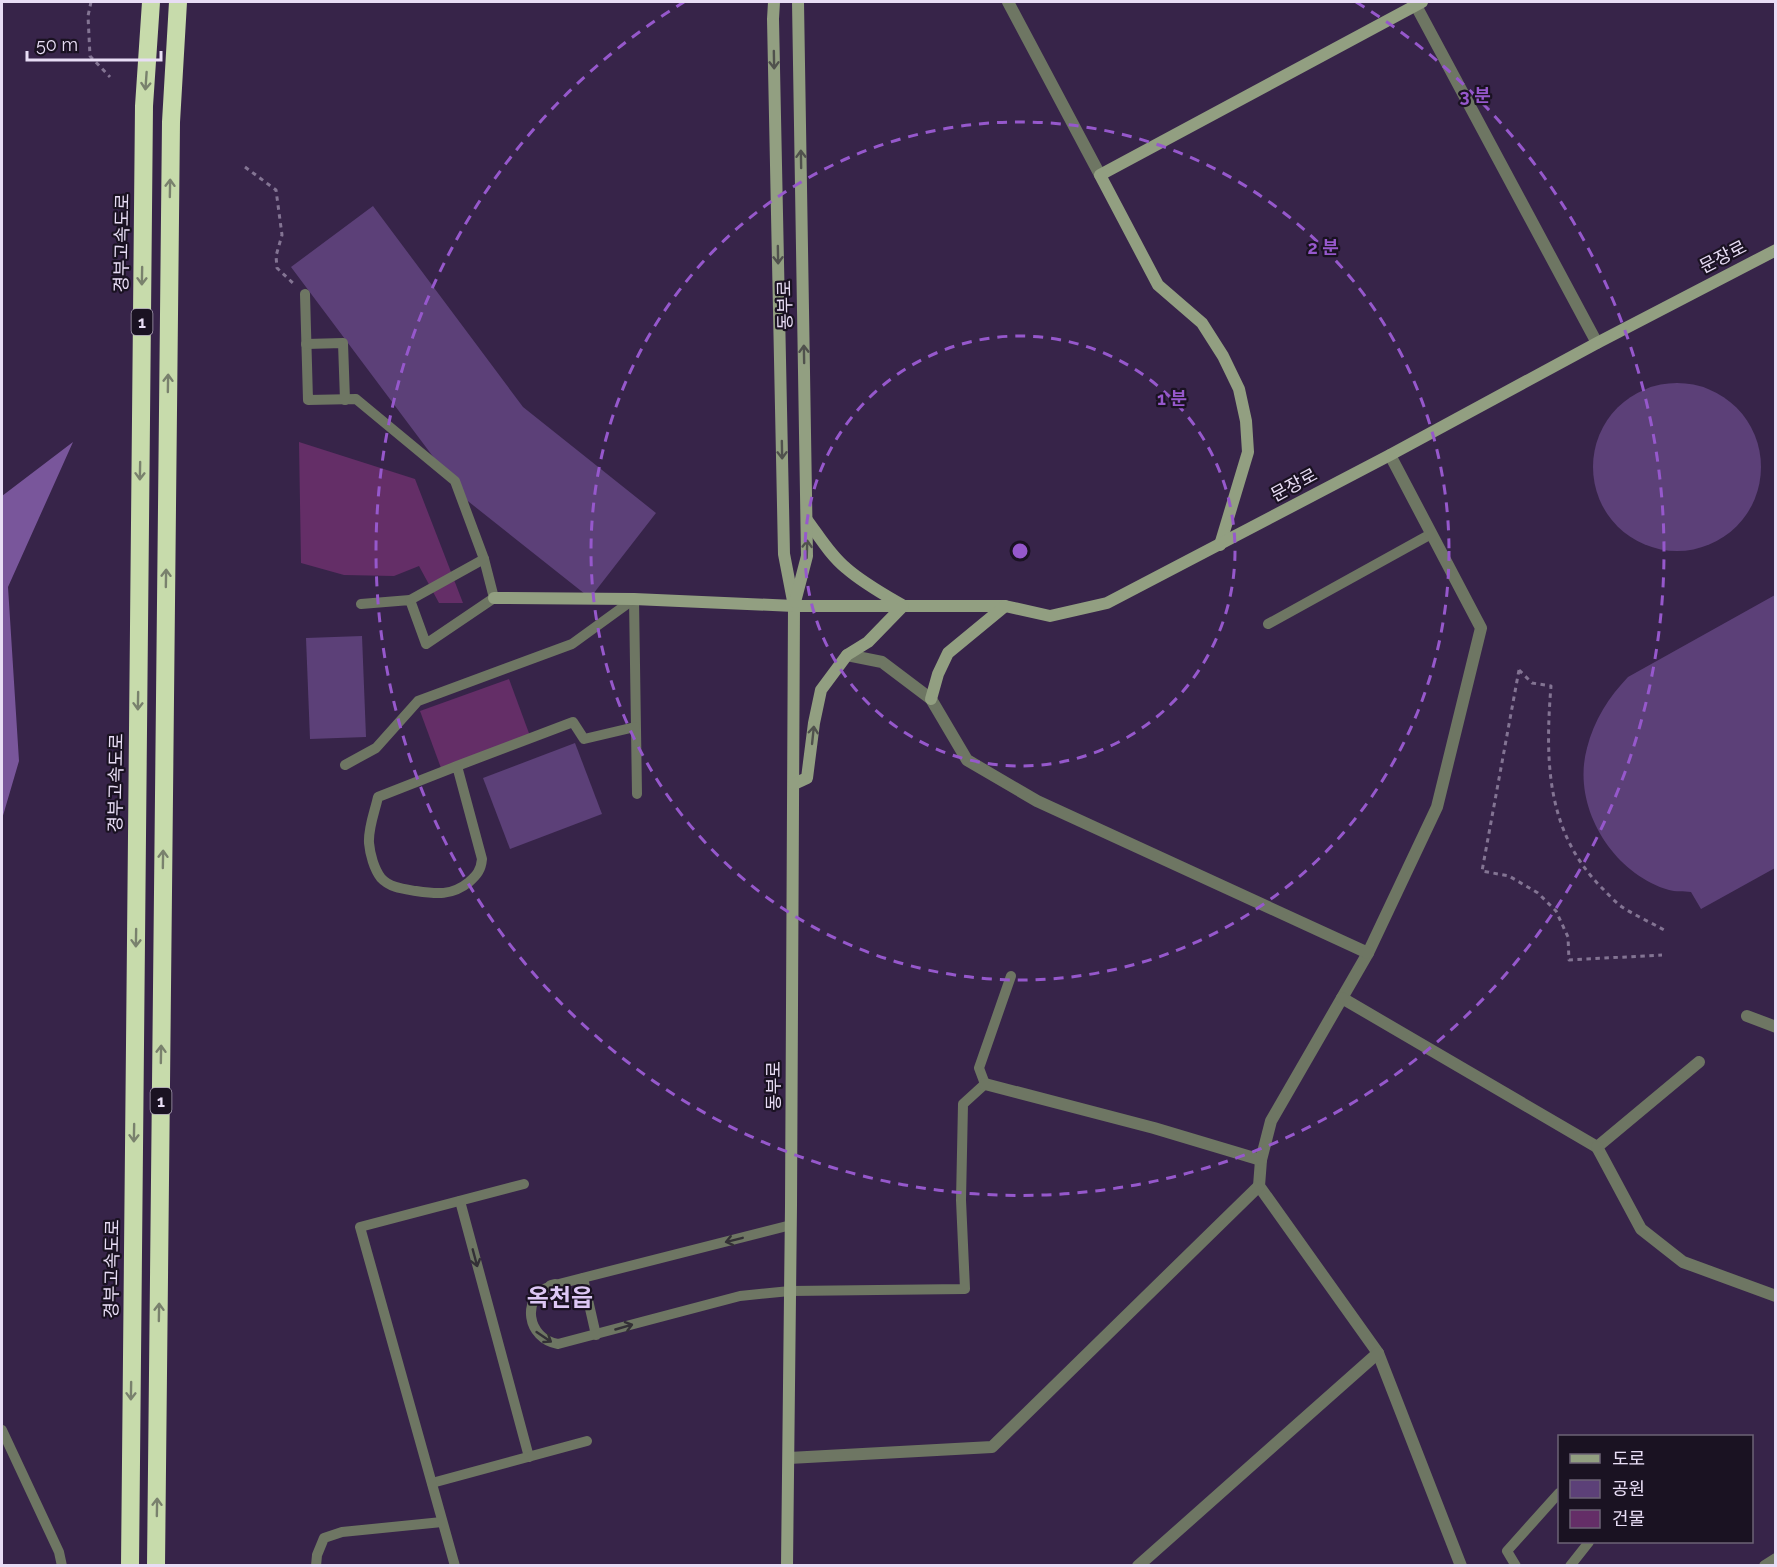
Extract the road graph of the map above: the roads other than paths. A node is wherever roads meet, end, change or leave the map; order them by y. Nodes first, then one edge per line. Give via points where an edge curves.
1 (151, 2) edge
2 (178, 2) edge
3 (774, 2) edge
4 (798, 2) edge
5 (1008, 2) edge
6 (1417, 3) edge
7 (1100, 175) junction
8 (1776, 250) edge
9 (305, 294) road end
10 (1597, 343) junction
11 (306, 344) junction
12 (345, 399) junction
13 (1390, 455) junction
14 (807, 519) junction
15 (1431, 534) junction
16 (1220, 545) junction
17 (484, 559) junction
18 (494, 598) junction
19 (634, 599) junction
20 (410, 600) junction
21 (361, 604) dead end
22 (794, 606) junction
23 (903, 606) junction
24 (1005, 606) junction
25 (1268, 624) dead end
26 (847, 655) junction
27 (931, 699) junction
28 (635, 727) junction
29 (345, 765) dead end
30 (457, 766) junction
31 (794, 784) junction
32 (637, 794) dead end
33 (1368, 953) junction
34 (1011, 976) dead end
35 (1342, 998) junction
36 (1747, 1016) dead end
37 (1776, 1027) edge
38 (1698, 1062) dead end
39 (985, 1084) junction
40 (1597, 1147) junction
41 (1261, 1160) junction
42 (524, 1184) dead end
43 (1259, 1186) junction
44 (459, 1201) junction
45 (791, 1225) junction
46 (583, 1278) junction
47 (790, 1291) junction
48 (1776, 1296) edge
49 (596, 1335) junction
50 (1378, 1353) junction
51 (2, 1430) edge
52 (586, 1441) dead end
53 (529, 1457) junction
54 (789, 1458) junction
55 (432, 1484) junction
56 (1558, 1494) edge
57 (442, 1522) junction
58 (1588, 1543) edge
59 (1776, 1559) edge
60 (62, 1566) edge
61 (130, 1566) edge
62 (156, 1566) edge
63 (316, 1566) edge
64 (454, 1566) edge
65 (787, 1566) edge
66 (1138, 1566) edge
67 (1461, 1566) edge
68 (1516, 1566) edge
69 (1570, 1566) edge
70 (1765, 1566) edge

1 -> 61 highway, 경부고속도로 / 1 via 144,106
62 -> 2 highway, 1 via 171,122
3 -> 22 street, 동부로 via 784,554
14 -> 4 street, 동부로
5 - 7 street
6 - 7 street
6 - 10 street
7 - 16 street via 1158,285 1202,323 1239,389 1248,452
8 - 10 street, 문장로
9 - 11 lane
10 - 13 street, 문장로
11 - 12 lane via 308,400
11 - 12 lane via 343,343
12 - 17 lane via 356,399 455,481
13 - 15 street
13 - 16 street, 문장로
22 -> 14 street, 동부로 via 807,556
14 - 23 street via 844,567
15 - 25 lane
15 - 33 street via 1481,628 1437,807
16 - 24 street, 문장로 via 1107,603 1050,616
17 - 18 lane
17 - 20 lane
18 - 19 street, 문장로
18 - 20 lane via 426,644
19 - 22 street, 문장로
19 - 28 lane
19 - 29 lane via 572,644 418,701 376,748
20 - 21 lane
22 - 23 street, 문장로
22 - 31 street, 동부로
23 - 24 street, 문장로
23 - 26 street via 868,642
24 - 27 street via 948,653
26 - 27 street via 882,662
31 -> 26 street via 807,778 821,690
27 - 33 street via 967,760 1037,801
28 - 30 lane via 584,739 573,722
28 - 32 lane
30 - 30 lane via 482,859 481,868 462,888 450,893 395,888 381,879 373,863 369,841 378,797
31 - 45 street, 동부로
33 - 35 street
34 - 39 lane via 979,1068
35 - 40 street
35 - 41 street via 1270,1121
36 - 37 street
38 - 40 street
39 - 41 street
39 - 47 lane via 963,1104 961,1200 965,1289
40 - 48 street via 1641,1229 1683,1262
41 - 43 street
42 - 44 lane
43 - 50 street
43 - 54 street via 993,1448
44 -> 53 lane
44 - 55 lane via 360,1227
45 -> 46 lane
45 - 47 street, 동부로
46 - 49 lane
46 -> 49 lane via 553,1285 538,1294 531,1308 532,1323 538,1334 558,1344
49 -> 47 lane via 712,1302
47 - 54 street, 동부로
50 - 66 street
50 - 67 street
51 - 60 lane
52 - 53 lane
53 - 55 lane
54 - 65 street, 동부로
55 - 57 lane
56 - 68 lane via 1507,1551
57 - 63 lane via 342,1532 324,1538 316,1555
57 - 64 lane
58 - 69 lane
59 - 70 street

